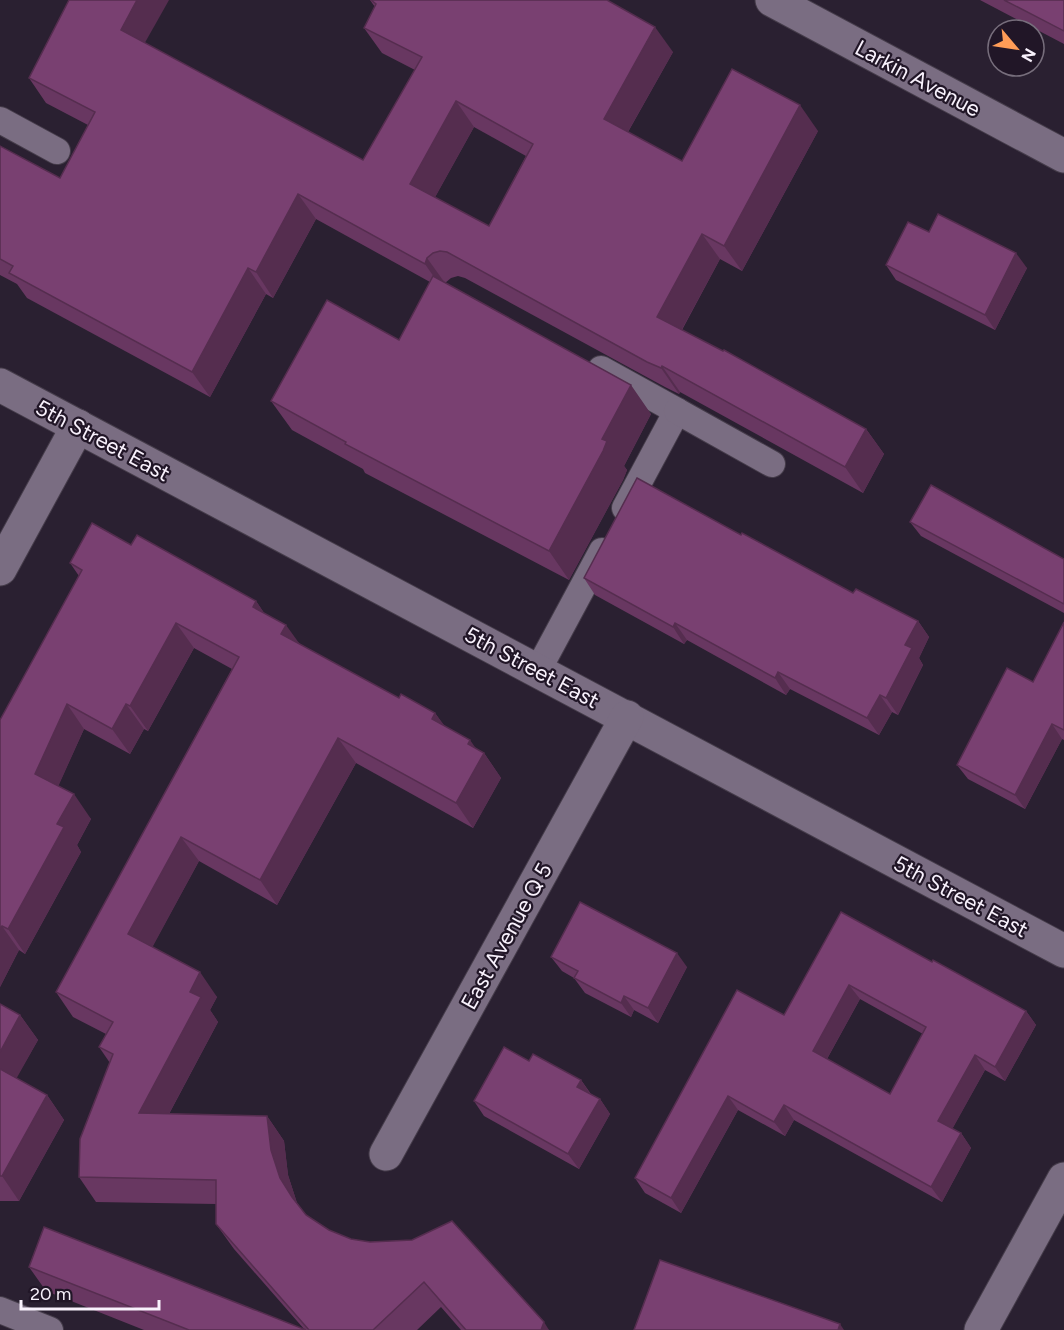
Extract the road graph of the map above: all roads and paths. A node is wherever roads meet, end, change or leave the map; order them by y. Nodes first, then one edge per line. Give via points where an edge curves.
1 (772, 0) edge
2 (0, 120) edge
3 (57, 151) dead end
4 (1064, 156) edge
5 (583, 360) edge
6 (0, 385) edge
7 (677, 411) junction
8 (78, 426) junction
9 (772, 464) edge
10 (0, 569) edge
11 (538, 670) junction
12 (627, 717) junction
13 (1064, 951) edge
14 (386, 1154) dead end
15 (1064, 1179) edge
16 (0, 1310) edge
17 (50, 1330) edge
18 (981, 1330) edge

1 - 4 street, Larkin Avenue
2 - 3 lane
5 - 7 lane
6 - 8 street, 5th Street East
7 - 9 lane
7 - 11 lane
8 - 10 street
8 - 11 street, 5th Street East
11 - 12 street, 5th Street East
12 - 13 street, 5th Street East
12 - 14 street, East Avenue Q 5
15 - 18 street
16 - 17 lane

